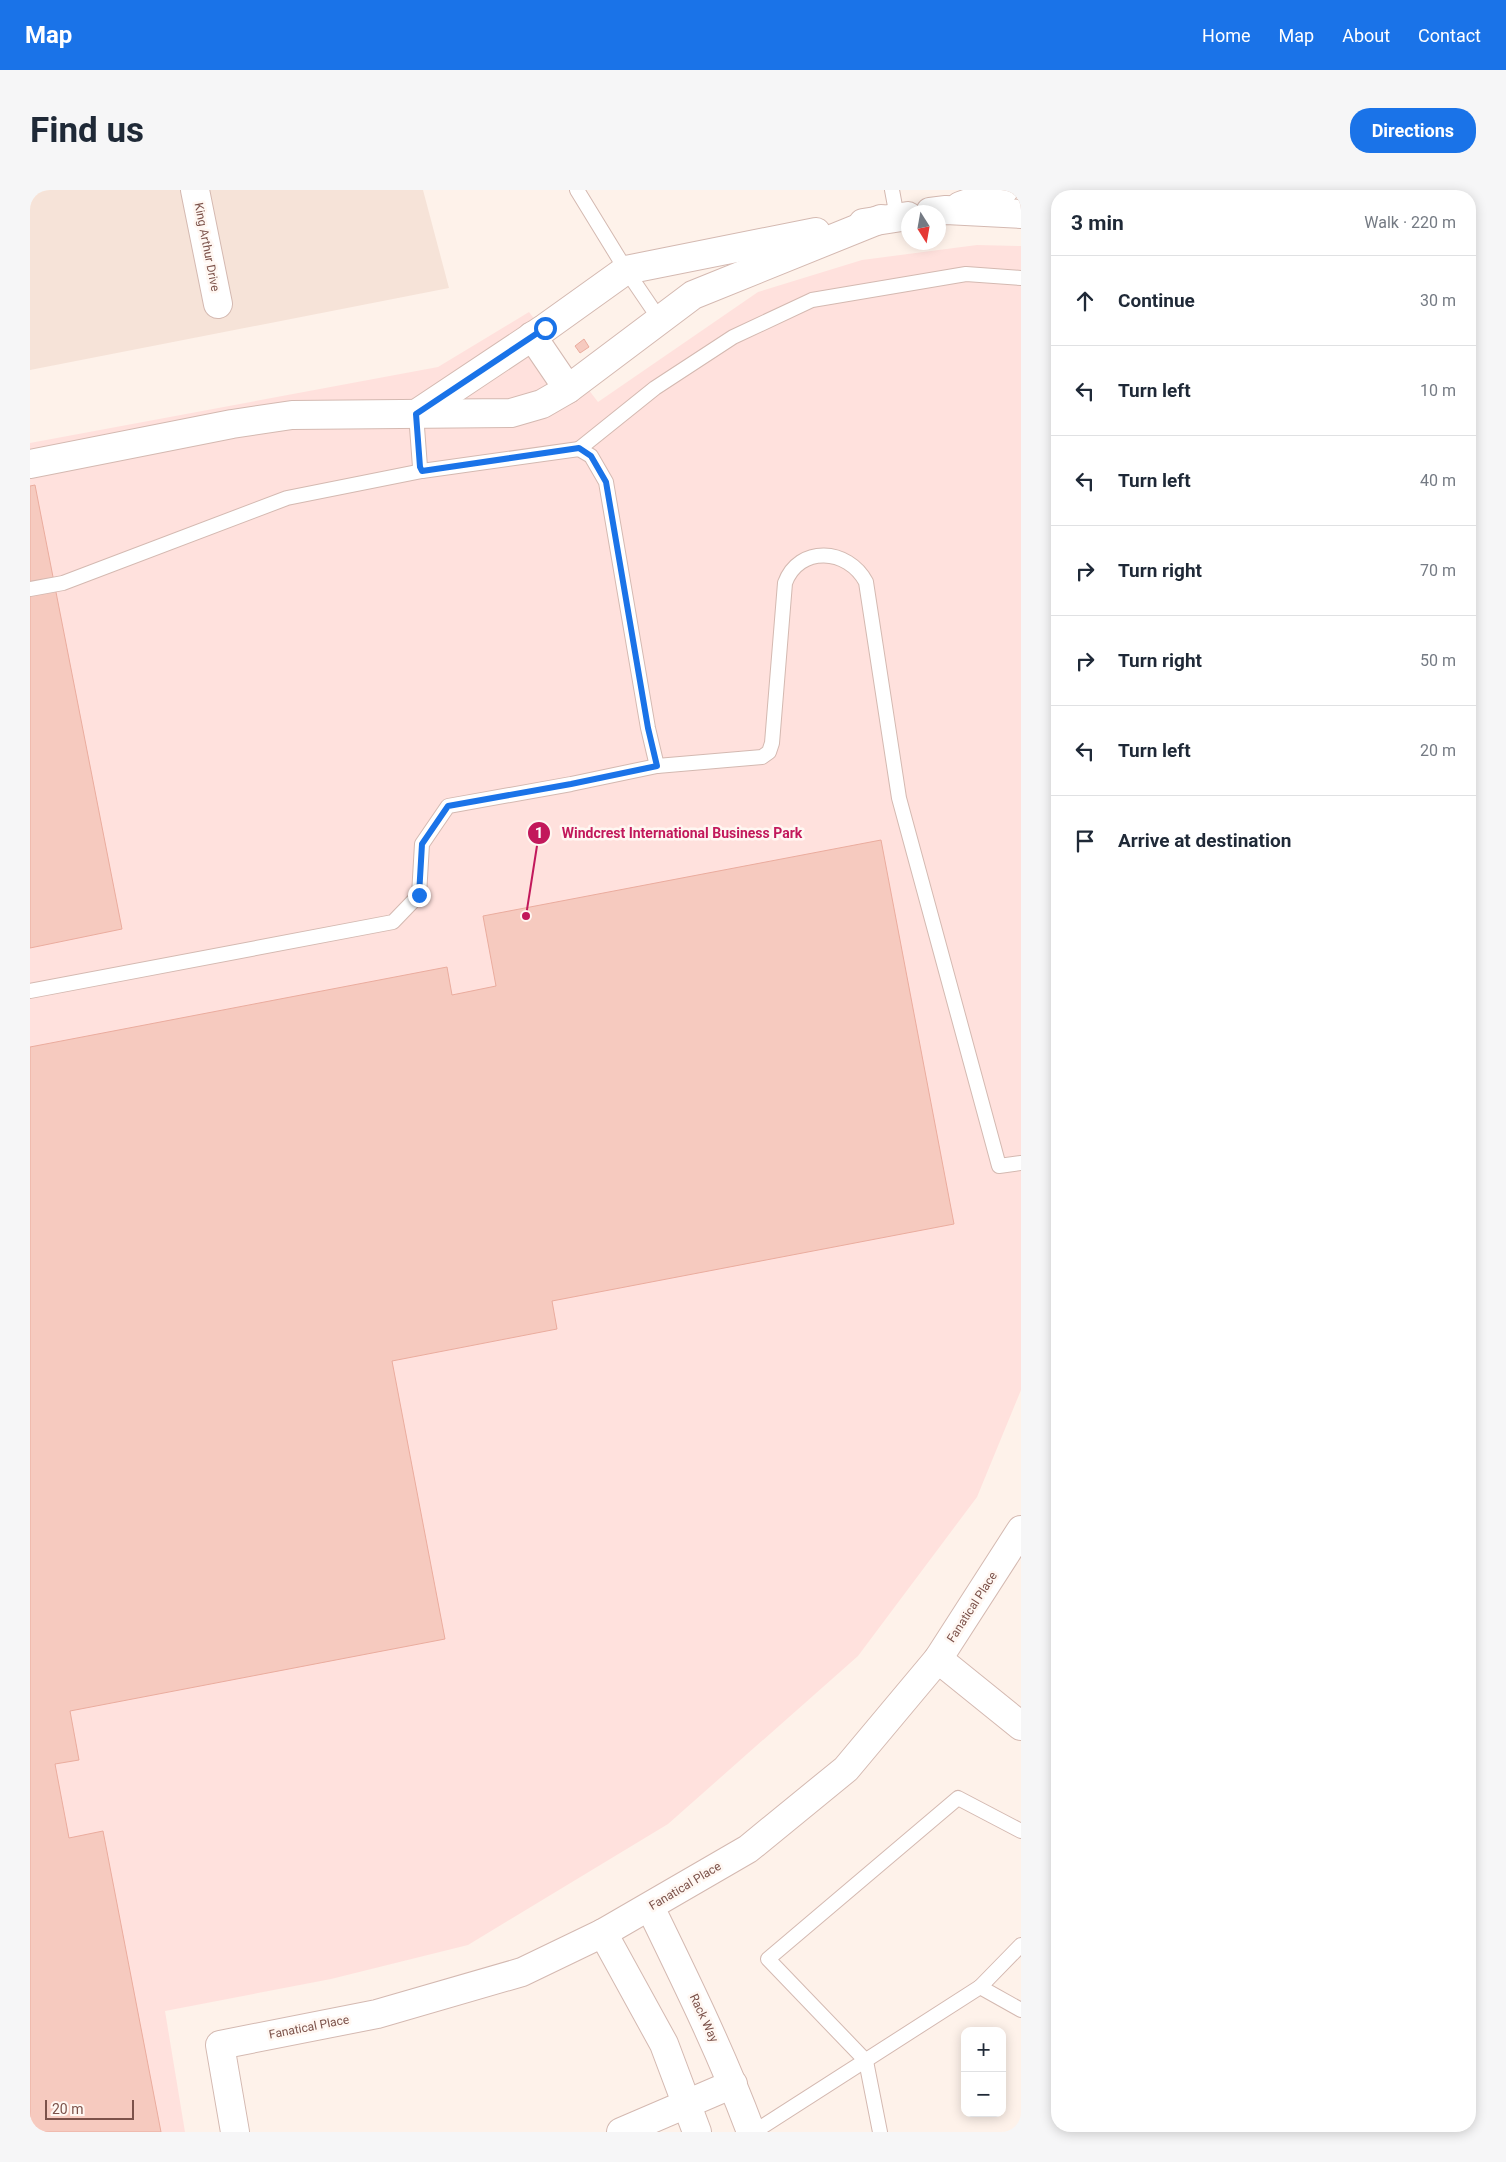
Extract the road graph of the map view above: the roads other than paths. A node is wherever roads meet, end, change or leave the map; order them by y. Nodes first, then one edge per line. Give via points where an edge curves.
1 (195, 190) edge
2 (577, 190) edge
3 (892, 190) edge
4 (1004, 190) edge
5 (946, 208) edge
6 (946, 211) edge
7 (1021, 214) edge
8 (896, 218) edge
9 (626, 270) junction
10 (1021, 278) edge
11 (218, 304) dead end
12 (660, 320) junction
13 (532, 336) junction
14 (568, 390) junction
15 (416, 414) junction
16 (579, 448) junction
17 (30, 464) edge
18 (422, 471) junction
19 (30, 589) edge
20 (657, 766) junction
21 (30, 991) edge
22 (1021, 1163) edge
23 (1021, 1530) edge
24 (938, 1659) junction
25 (1021, 1726) edge
26 (1021, 1831) edge
27 (650, 1907) junction
28 (603, 1933) junction
29 (1021, 1945) edge
30 (980, 1987) junction
31 (1021, 2010) edge
32 (866, 2061) junction
33 (733, 2084) junction
34 (688, 2103) junction
35 (235, 2132) edge
36 (621, 2132) edge
37 (698, 2132) edge
38 (752, 2132) edge
39 (880, 2132) edge

1 - 11 street, King Arthur Drive
2 - 9 lane
3 - 8 lane
4 - 5 street
6 - 7 street
8 - 9 street
8 - 12 street via 693,295
9 - 12 lane
9 - 13 street
10 - 16 lane via 966,274 812,300 733,337 655,388
12 - 14 street
13 - 14 street
13 - 15 street
14 - 15 street via 542,404 511,413
15 - 17 street via 292,415
15 - 18 lane
16 - 18 lane
16 - 20 lane via 591,456 606,482
18 - 19 lane via 287,498 63,582
20 - 21 lane via 448,806 422,844 419,895 393,922
20 - 22 lane via 762,757 769,752 788,574 812,556 829,556 853,565 861,572 866,582 899,798 999,1166
23 - 24 street, Fanatical Place
24 - 25 street
24 - 27 street, Fanatical Place via 846,1769 748,1849
26 - 32 lane via 958,1798 768,1959
27 - 28 street, Fanatical Place
27 - 33 street, Rack Way
28 - 34 street via 664,2044
28 - 35 street, Fanatical Place via 522,1972 377,2014 220,2045
29 - 30 lane
30 - 31 lane
30 - 32 lane
32 - 38 lane
32 - 39 lane
33 - 34 street
33 - 38 street, Rack Way
34 - 36 street
34 - 37 street

